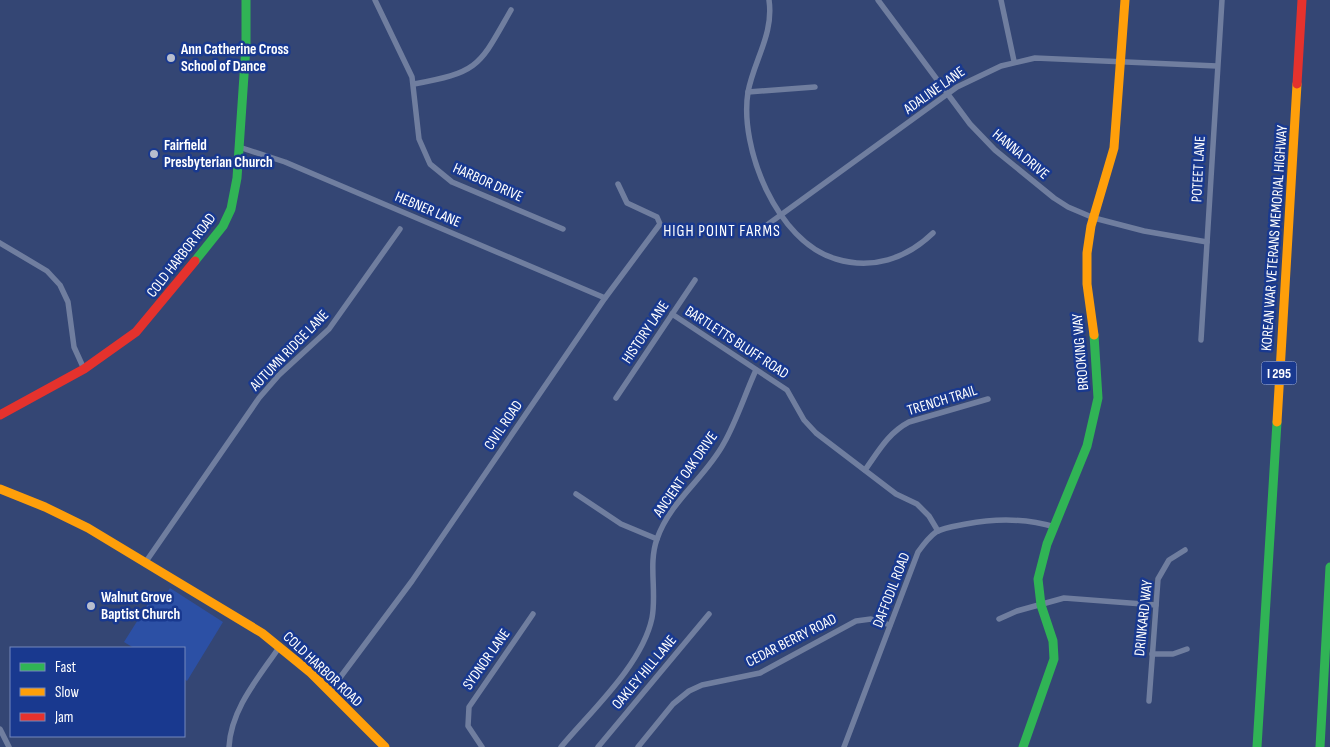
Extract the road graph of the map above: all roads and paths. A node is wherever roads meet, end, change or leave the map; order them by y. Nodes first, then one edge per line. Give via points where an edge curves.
1 (246, 0) edge
2 (374, 0) edge
3 (769, 0) edge
4 (878, 0) edge
5 (1001, 0) edge
6 (1125, 0) edge
7 (1222, 0) edge
8 (1302, 0) edge
9 (511, 10) dead end
10 (1014, 61) junction
11 (1120, 62) junction
12 (1217, 66) junction
13 (414, 84) junction
14 (815, 87) dead end
15 (748, 92) junction
16 (947, 94) junction
17 (239, 147) junction
18 (618, 184) dead end
19 (782, 215) junction
20 (1094, 218) junction
21 (400, 229) dead end
22 (562, 229) dead end
23 (756, 233) dead end
24 (933, 233) dead end
25 (1207, 242) junction
26 (0, 243) edge
27 (695, 280) dead end
28 (605, 298) junction
29 (672, 314) junction
30 (1201, 340) dead end
31 (84, 369) junction
32 (756, 370) junction
33 (616, 398) dead end
34 (988, 399) dead end
35 (0, 414) edge
36 (865, 470) junction
37 (0, 489) edge
38 (576, 494) dead end
39 (1055, 527) junction
40 (938, 531) junction
41 (657, 539) junction
42 (1186, 550) dead end
43 (144, 563) junction
44 (1330, 567) edge
45 (1041, 605) junction
46 (1156, 605) junction
47 (533, 614) dead end
48 (709, 614) dead end
49 (999, 619) dead end
50 (890, 625) junction
51 (280, 646) junction
52 (1187, 649) dead end
53 (1152, 654) junction
54 (330, 691) junction
55 (1149, 701) dead end
56 (0, 729) edge
57 (9, 747) edge
58 (229, 747) edge
59 (385, 747) edge
60 (482, 747) edge
61 (561, 747) edge
62 (598, 747) edge
63 (638, 747) edge
64 (844, 747) edge
65 (1023, 747) edge
66 (1257, 747) edge
67 (1320, 747) edge

1 - 17 main road, COLD HARBOR ROAD
2 - 13 street, HARBOR DRIVE
3 - 15 street via 767,38
4 - 16 street, HANNA DRIVE
5 - 10 street
6 - 11 main road, BROOKING WAY
7 - 12 street, POTEET LANE
8 - 66 main road, KOREAN WAR VETERANS MEMORIAL HIGHWAY / I 295
9 - 13 street via 487,52 474,66 458,75
10 - 11 street, ADALINE LANE via 1035,58
10 - 16 street, ADALINE LANE via 979,75
11 - 12 street, ADALINE LANE
11 - 20 main road, BROOKING WAY via 1114,148
12 - 25 street, POTEET LANE
13 - 22 street, HARBOR DRIVE via 421,146 437,171 452,182
14 - 15 street
15 - 19 street via 747,124 752,155
16 - 19 street, ADALINE LANE
16 - 20 street, HANNA DRIVE via 995,150 1054,198
17 - 28 street, HEBNER LANE via 285,162
17 - 31 main road, COLD HARBOR ROAD via 234,199 223,226 144,324 124,343
18 - 28 street, CIVIL ROAD via 627,203 657,217 660,224
19 - 23 street, ADALINE LANE
19 - 24 street via 807,245 832,258 856,264 879,263 900,256
20 - 25 street, HANNA DRIVE
20 - 39 main road, BROOKING WAY via 1086,268 1098,398 1087,446
21 - 43 street, AUTUMN RIDGE LANE via 330,329 279,375 259,398
25 - 30 street, POTEET LANE
26 - 31 street via 47,271 60,285 68,302 74,347
27 - 29 street, HISTORY LANE
28 - 54 street, CIVIL ROAD via 412,581
29 - 32 street, BARTLETTS BLUFF ROAD
29 - 33 street, HISTORY LANE
31 - 35 main road, COLD HARBOR ROAD
32 - 36 street, BARTLETTS BLUFF ROAD via 787,390 804,420 816,433
32 - 41 street, ANCIENT OAK DRIVE via 724,444 667,518
34 - 36 street, TRENCH TRAIL via 900,427 890,434
36 - 40 street, BARTLETTS BLUFF ROAD via 896,494 917,504
37 - 43 main road, COLD HARBOR ROAD via 65,516
38 - 41 street via 620,524
39 - 40 street via 1021,519 990,520
39 - 45 main road, BROOKING WAY via 1038,579
40 - 50 street, DAFFODIL ROAD via 918,552
41 - 61 street, ANCIENT OAK DRIVE via 652,568 652,618 642,645 625,671
42 - 46 street, DRINKARD WAY via 1169,560 1161,570
43 - 51 main road, COLD HARBOR ROAD
44 - 67 main road
45 - 46 street via 1076,598
45 - 49 street
45 - 65 main road, BROOKING WAY via 1051,630 1054,659
46 - 53 street, DRINKARD WAY
47 - 60 street, SYDNOR LANE via 469,707 468,726
48 - 62 street, OAKLEY HILL LANE
50 - 63 street, CEDAR BERRY ROAD via 871,619 856,621 760,673 702,685 673,704
50 - 64 street, DAFFODIL ROAD
51 - 54 main road, COLD HARBOR ROAD
51 - 58 street via 240,707 231,730
52 - 53 street via 1173,654
53 - 55 street, DRINKARD WAY
54 - 59 main road, COLD HARBOR ROAD
56 - 57 street

